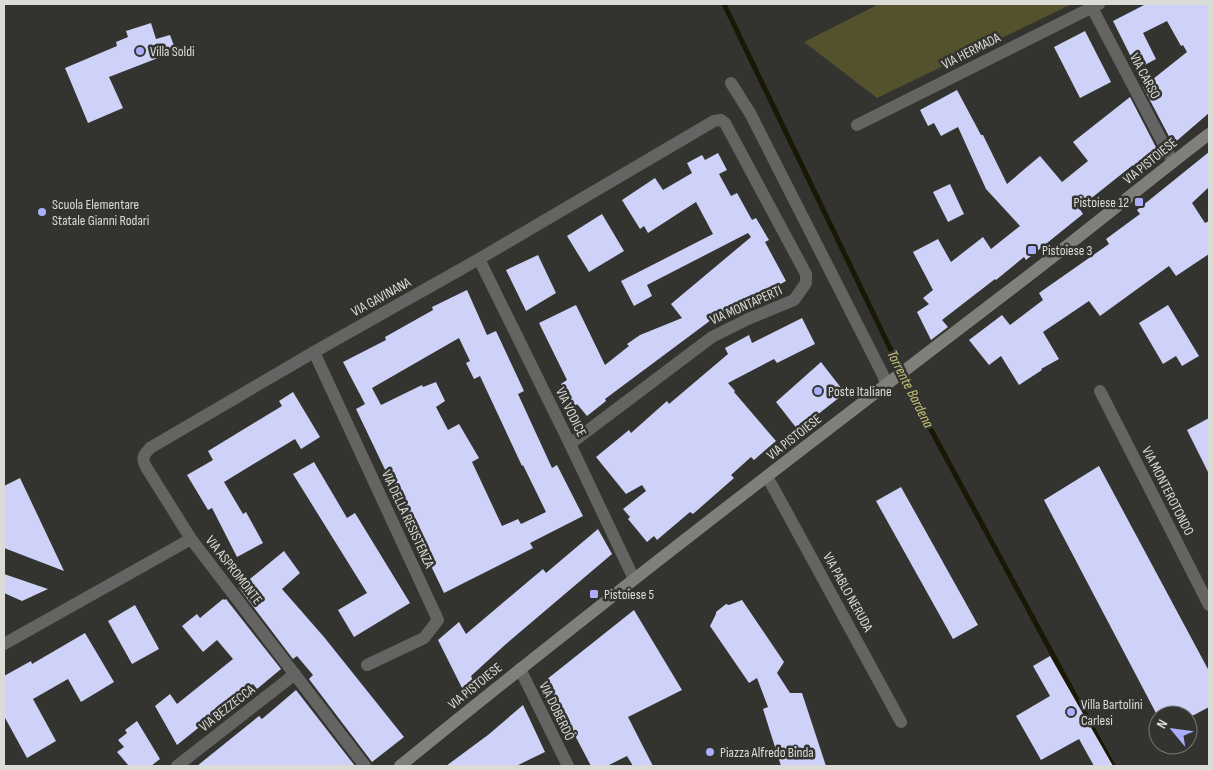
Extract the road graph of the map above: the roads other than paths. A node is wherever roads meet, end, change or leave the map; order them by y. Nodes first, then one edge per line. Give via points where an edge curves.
1 (1094, 5) edge
2 (731, 83) dead end
3 (721, 120) joint
4 (856, 125) dead end
5 (1209, 134) edge
6 (1173, 162) junction
7 (479, 258) junction
8 (314, 352) junction
9 (891, 381) junction
10 (1100, 391) dead end
11 (570, 444) junction
12 (767, 477) junction
13 (191, 539) junction
14 (634, 579) junction
15 (1209, 605) edge
16 (4, 644) edge
17 (367, 665) dead end
18 (520, 669) junction
19 (296, 674) junction
20 (901, 722) dead end
21 (178, 766) edge
22 (366, 766) edge
23 (400, 766) edge
24 (568, 766) edge

1 - 4 street, VIA HERMADA
1 - 6 street, VIA CARSO
2 - 9 street via 750,113 883,375
3 - 7 street, VIA GAVINANA via 714,121
3 - 11 street, VIA MONTAPERTI via 806,274 806,283 794,300 712,337
5 - 6 main road, VIA PISTOIESE
6 - 9 main road, VIA PISTOIESE
7 - 8 street, VIA GAVINANA
7 - 11 street, VIA VODICE
8 - 13 street, VIA GAVINANA via 150,448 144,455 146,467
8 - 17 street, VIA DELLA RESISTENZA via 438,620 424,638
9 - 12 main road, VIA PISTOIESE
10 - 15 street, VIA MONTEROTONDO
11 - 14 street, VIA VODICE
12 - 14 main road, VIA PISTOIESE
12 - 20 street, VIA PABLO NERUDA
13 - 16 street, VIA ASPROMONTE
13 - 19 street, VIA ASPROMONTE
14 - 18 main road, VIA PISTOIESE
18 - 23 main road, VIA PISTOIESE
18 - 24 street, VIA DOBERDÒ
19 - 21 street, VIA BEZZECCA
19 - 22 street, VIA ASPROMONTE

